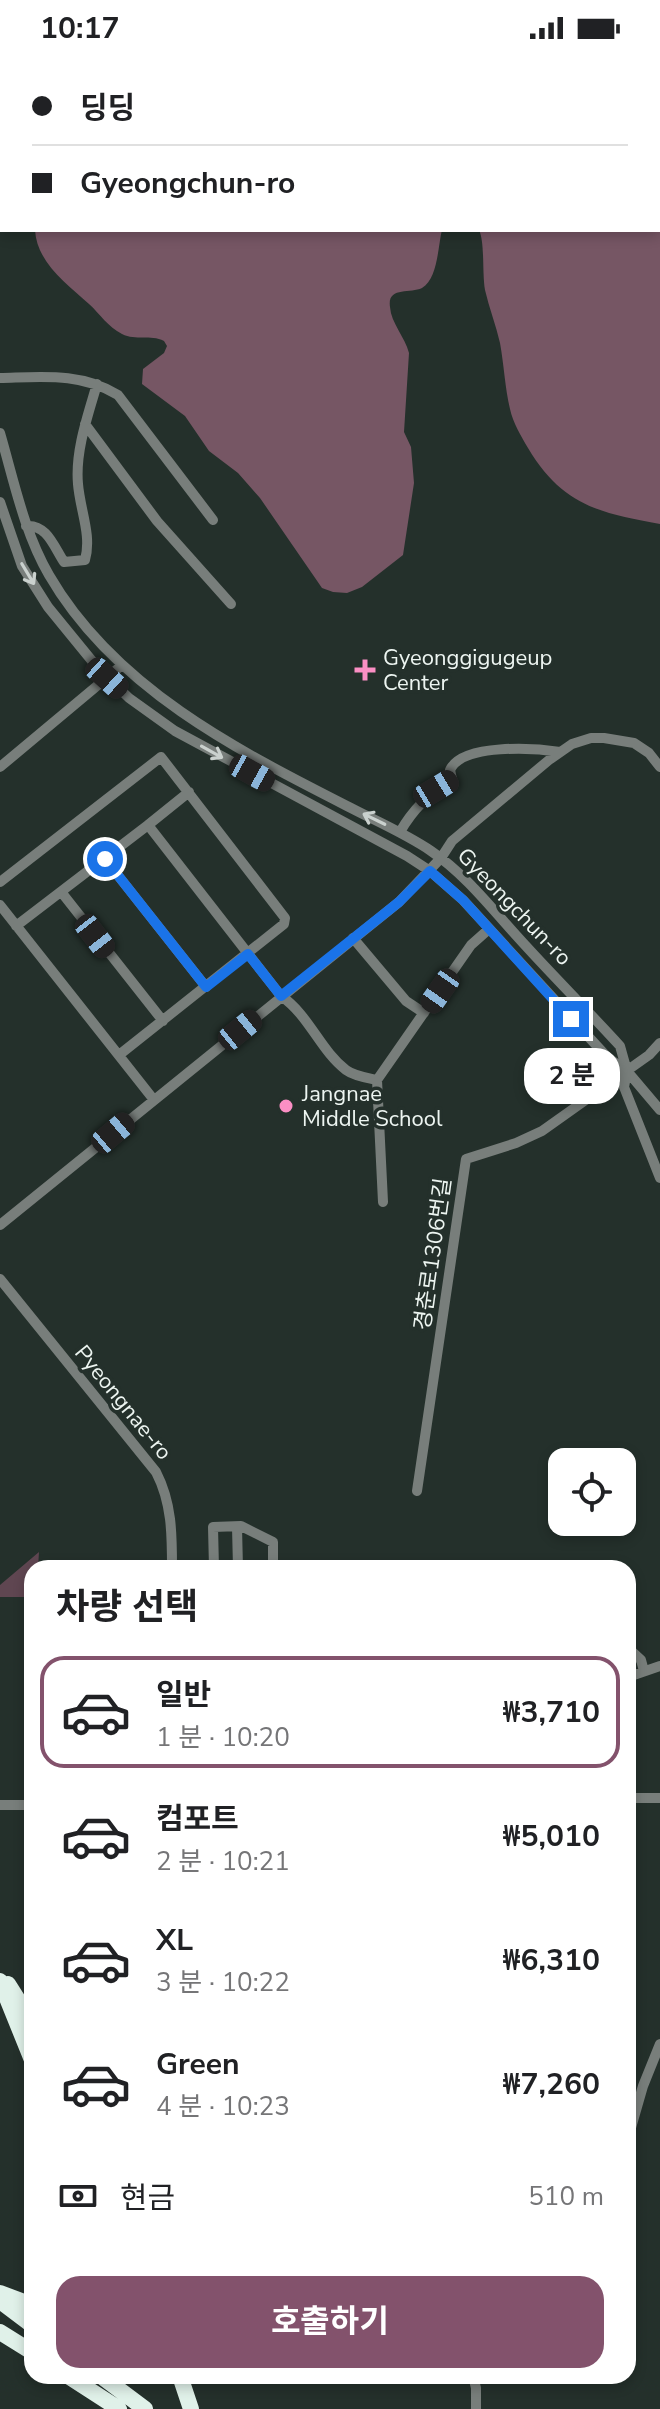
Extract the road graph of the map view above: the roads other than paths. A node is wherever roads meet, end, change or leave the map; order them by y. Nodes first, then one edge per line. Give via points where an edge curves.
1 (0, 378) edge
2 (97, 384) junction
3 (85, 424) junction
4 (0, 433) edge
5 (0, 502) edge
6 (213, 520) dead end
7 (26, 526) junction
8 (64, 562) junction
9 (55, 585) junction
10 (231, 604) dead end
11 (122, 665) junction
12 (107, 678) junction
13 (560, 752) junction
14 (0, 767) edge
15 (660, 767) edge
16 (189, 792) junction
17 (148, 825) junction
18 (400, 832) junction
19 (441, 858) junction
20 (105, 859) junction
21 (430, 871) junction
22 (0, 882) edge
23 (62, 893) junction
24 (0, 905) edge
25 (16, 926) junction
26 (489, 929) junction
27 (353, 938) junction
28 (248, 954) junction
29 (206, 987) junction
30 (281, 996) junction
31 (424, 1013) junction
32 (163, 1021) junction
33 (660, 1043) edge
34 (119, 1055) junction
35 (627, 1071) junction
36 (377, 1080) junction
37 (154, 1100) junction
38 (660, 1110) edge
39 (660, 1178) edge
40 (383, 1202) dead end
41 (0, 1225) edge
42 (0, 1279) edge
43 (417, 1491) dead end
44 (237, 1527) junction
45 (172, 1560) edge
46 (214, 1560) edge
47 (238, 1560) edge
48 (273, 1560) edge
49 (636, 1655) edge
50 (660, 1666) edge
51 (644, 1671) junction
52 (636, 1674) edge
53 (636, 1798) edge
54 (660, 1798) edge
55 (0, 1805) edge
56 (24, 1805) edge
57 (0, 1971) edge
58 (0, 1981) edge
59 (24, 2013) edge
60 (24, 2040) edge
61 (660, 2044) edge
62 (636, 2110) edge
63 (0, 2293) edge
64 (0, 2301) edge
65 (24, 2302) edge
66 (24, 2319) edge
67 (0, 2332) edge
68 (24, 2347) edge
69 (80, 2384) edge
70 (112, 2384) edge
71 (183, 2384) edge
72 (475, 2384) edge
73 (119, 2409) edge
74 (145, 2409) edge
75 (191, 2409) edge
76 (476, 2409) edge

1 - 2 street via 69,377
2 - 3 street
2 - 6 street via 118,395
3 - 8 street via 77,482 88,548 85,560
3 - 10 street via 157,521
4 - 7 street, Gyeongchun-ro
5 -> 12 street, Gyeongchun-ro via 22,566 48,607
7 - 8 street via 45,531
7 - 9 street, Gyeongchun-ro
8 - 9 street
9 - 11 street, Gyeongchun-ro
11 - 12 street
18 -> 11 street, Gyeongchun-ro via 181,713
12 - 14 street
12 -> 21 street, Gyeongchun-ro via 175,731
13 - 15 street via 604,738 634,743
13 - 18 street via 499,749 459,759 450,770 452,779 428,795
13 - 19 street via 452,841
16 - 17 street
16 - 22 street via 161,757
16 - 28 street via 285,918
17 - 20 street
17 - 28 street
18 - 19 street, Gyeongchun-ro
19 - 21 street
19 - 35 street, Gyeongchun-ro via 620,1046
20 - 23 street
20 - 29 street
21 - 26 street, Gyeongchun-ro
21 - 27 street
23 - 25 street
23 - 32 street
24 - 25 street
25 - 34 street
26 - 31 street via 471,945
26 - 35 street, Gyeongchun-ro via 608,1058
27 - 30 street
27 - 31 street via 406,1001
28 - 29 street
28 - 30 street
29 - 32 street
30 - 36 street via 347,1072
30 - 37 street
31 - 36 street
32 - 34 street
33 - 35 street
34 - 37 street
35 - 38 street, Gyeongchun-ro
35 - 39 street via 624,1087
35 - 43 street, 경춘로1306번길 via 542,1131 466,1159
36 - 40 street
37 - 41 street
42 - 45 street, Pyeongnae-ro via 156,1472 170,1511
44 - 46 street via 213,1527
44 - 47 street
44 - 48 street via 273,1542
49 - 51 street
50 - 51 street
51 - 52 street
53 - 54 street
55 - 56 street
57 - 59 highway
58 - 60 highway
61 - 62 street
63 - 65 highway
64 - 66 highway
67 - 68 highway
69 - 73 highway
70 - 74 highway
71 - 75 highway
72 - 76 street

